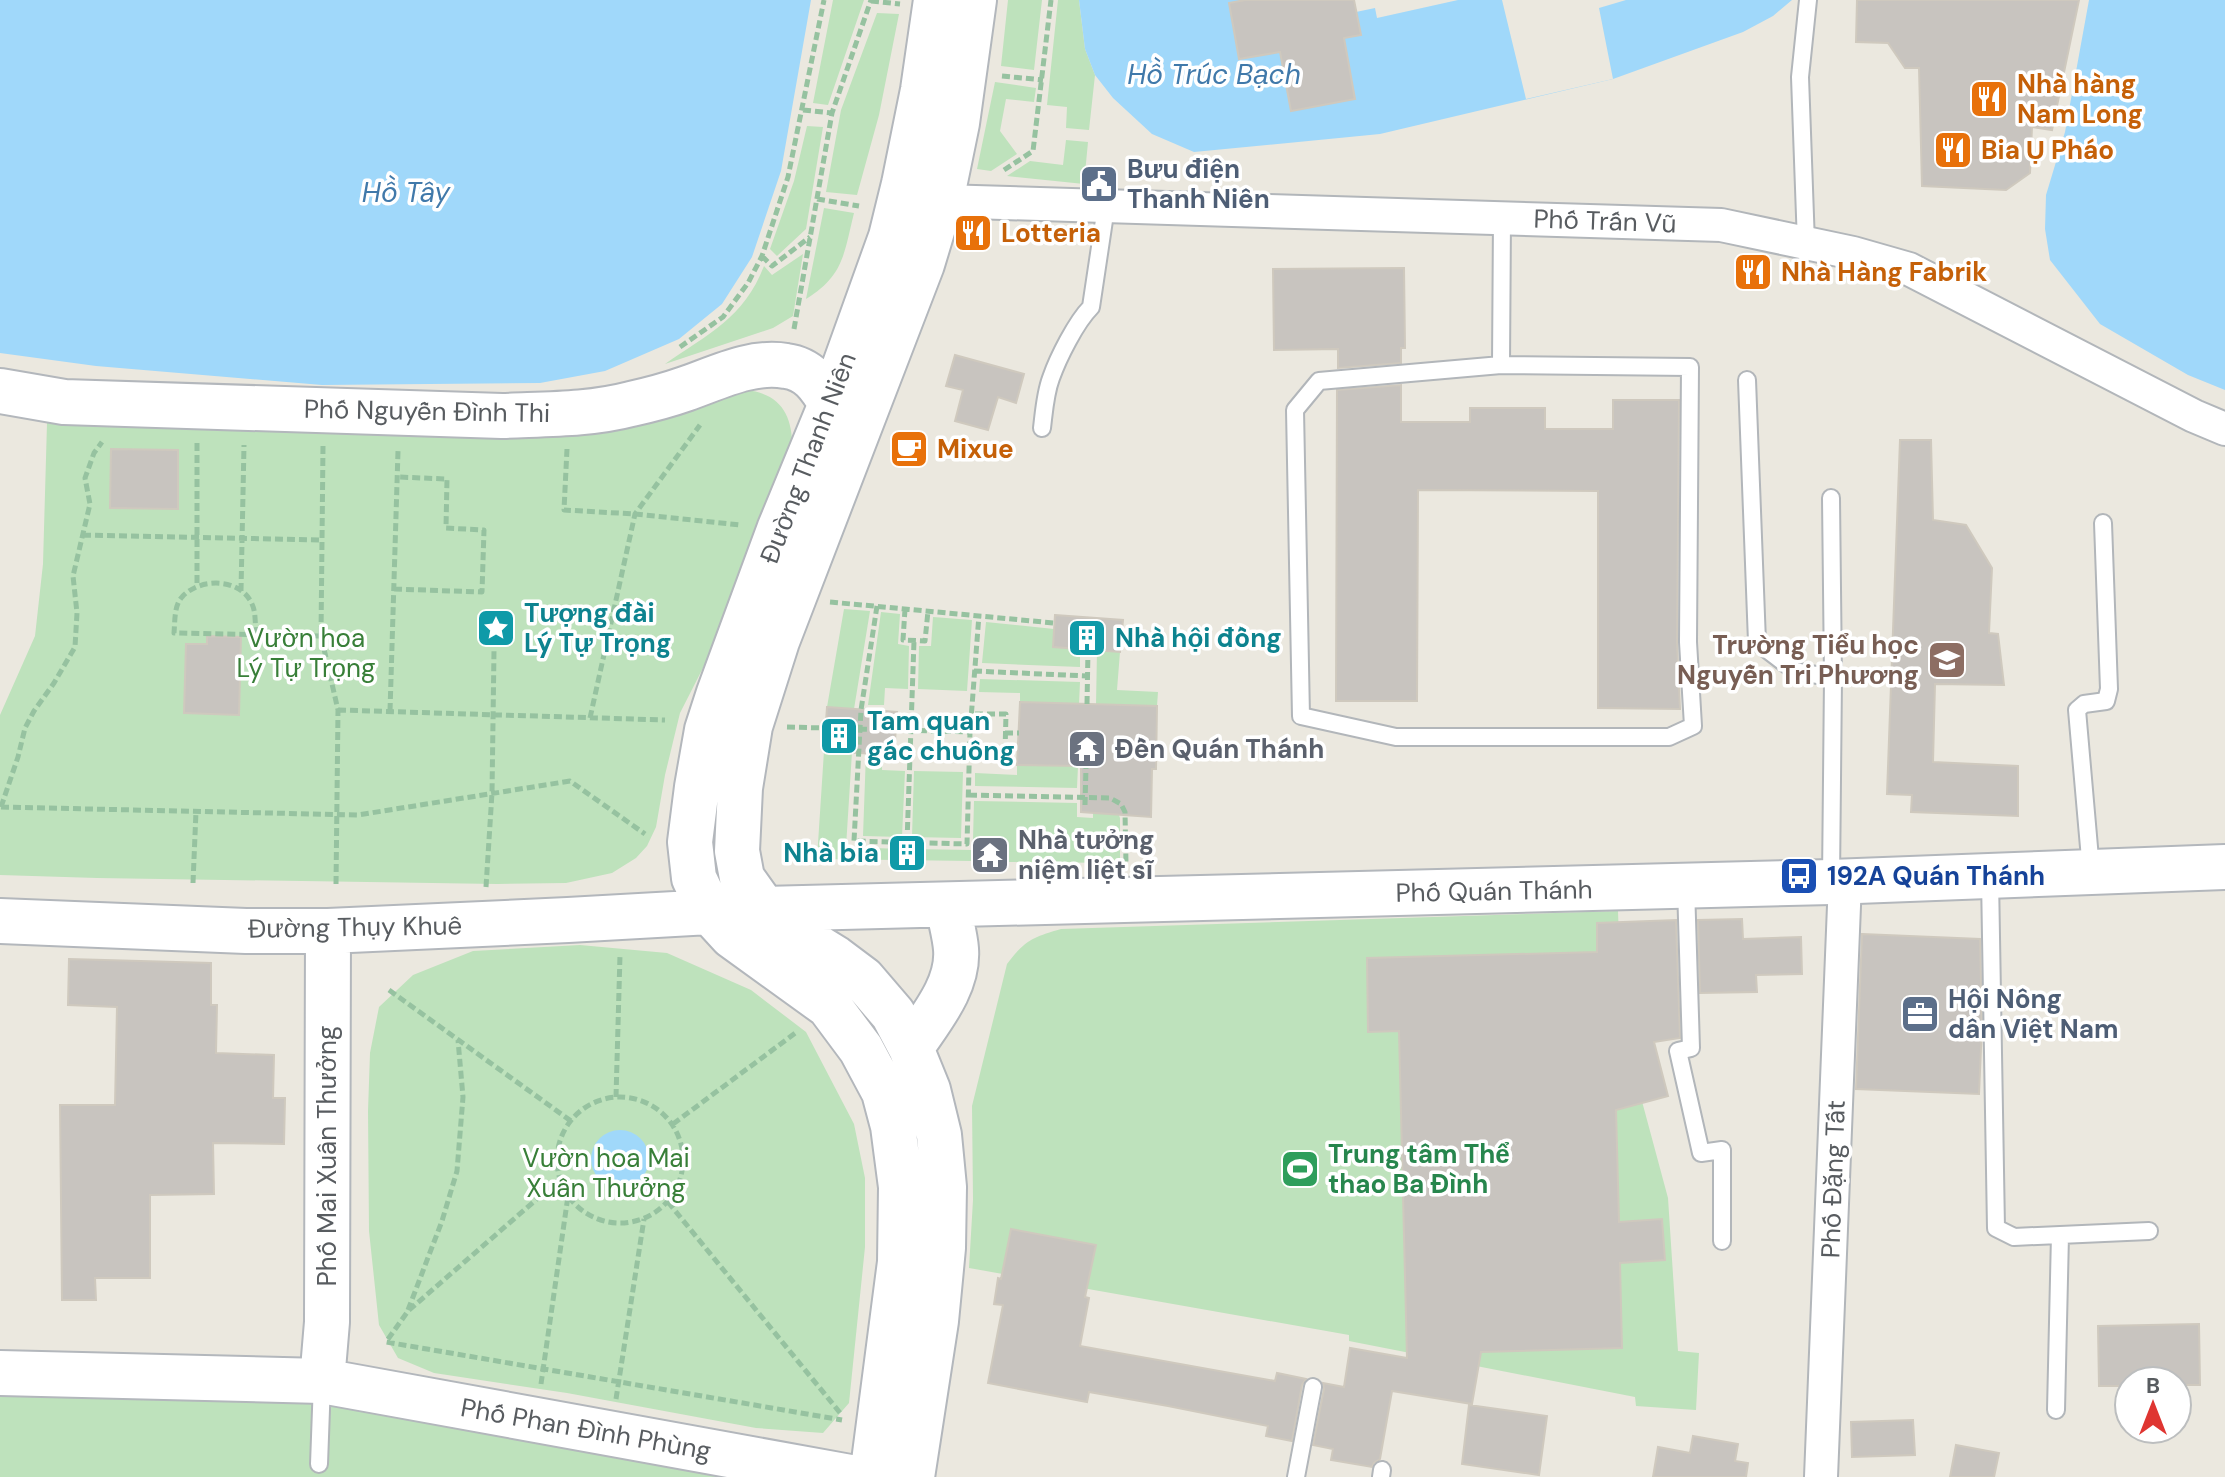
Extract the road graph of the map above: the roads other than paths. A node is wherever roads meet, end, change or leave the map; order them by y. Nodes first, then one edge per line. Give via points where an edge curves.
1 (974, 0) edge
2 (1808, 0) edge
3 (922, 2) edge
4 (941, 201) junction
5 (1106, 207) junction
6 (1502, 218) junction
7 (1806, 244) junction
8 (1501, 365) junction
9 (1747, 380) dead end
10 (0, 391) edge
11 (831, 404) junction
12 (1042, 428) dead end
13 (2225, 429) edge
14 (1831, 498) dead end
15 (2103, 523) dead end
16 (1833, 678) junction
17 (2225, 867) edge
18 (2091, 871) junction
19 (1990, 876) junction
20 (1838, 882) junction
21 (1686, 886) junction
22 (948, 905) junction
23 (764, 909) junction
24 (710, 912) junction
25 (0, 921) edge
26 (328, 931) junction
27 (911, 1048) junction
28 (2149, 1231) dead end
29 (2060, 1235) junction
30 (1722, 1241) dead end
31 (0, 1373) edge
32 (322, 1381) junction
33 (1313, 1387) dead end
34 (2056, 1410) dead end
35 (319, 1464) dead end
36 (850, 1477) edge
37 (872, 1477) edge
38 (912, 1477) edge
39 (1296, 1477) edge
40 (1821, 1477) edge

1 - 4 main road, Đường Thanh Niên
2 - 7 lane via 1800,77
3 - 11 main road, Đường Thanh Niên via 923,90 898,211
4 - 5 street, Phố Trấn Vũ
4 - 23 main road, Đường Thanh Niên via 750,726 737,851 742,878
5 - 6 street, Phố Trấn Vũ
5 - 12 lane via 1091,307 1050,379
6 - 7 street, Phố Trấn Vũ via 1721,225
6 - 8 lane
7 - 13 street, Phố Trấn Vũ via 1909,269
8 - 8 lane via 1690,367 1688,642 1693,726 1669,737 1396,737 1301,716 1295,410 1319,381
9 - 16 lane via 1757,642 1795,671
10 - 11 main road, Phố Nguyễn Đình Thi via 64,402 569,414 627,405 773,364 808,373
11 - 24 main road, Đường Thanh Niên via 707,730 690,842 694,878
14 - 16 lane
15 - 18 lane via 2109,689 2106,701 2077,710
16 - 20 lane
17 - 18 main road, Phố Quán Thánh
18 - 19 main road, Phố Quán Thánh
19 - 20 main road, Phố Quán Thánh
19 - 29 lane via 1996,1228 2014,1237
20 - 21 main road, Phố Quán Thánh
20 - 40 street, Phố Đặng Tất
21 - 22 main road, Phố Quán Thánh
21 - 30 lane via 1691,1048 1678,1051 1701,1153 1722,1150
22 - 23 main road, Phố Quán Thánh
22 - 27 main road via 956,950 954,974
23 - 24 main road, Đường Thụy Khuê
23 - 27 main road, Đường Thanh Niên via 863,979 893,1014
24 - 26 main road, Đường Thụy Khuê
24 - 37 main road via 732,936 829,1006 884,1092 901,1187 900,1262
25 - 26 main road, Đường Thụy Khuê
26 - 32 main road, Phố Mai Xuân Thưởng via 327,1322
27 - 38 main road, Đường Thanh Niên via 939,1135 944,1187 936,1321
28 - 29 lane
29 - 34 lane
31 - 32 main road, Phố Phan Đình Phùng
32 - 35 lane
32 - 36 main road, Phố Phan Đình Phùng
33 - 39 lane

